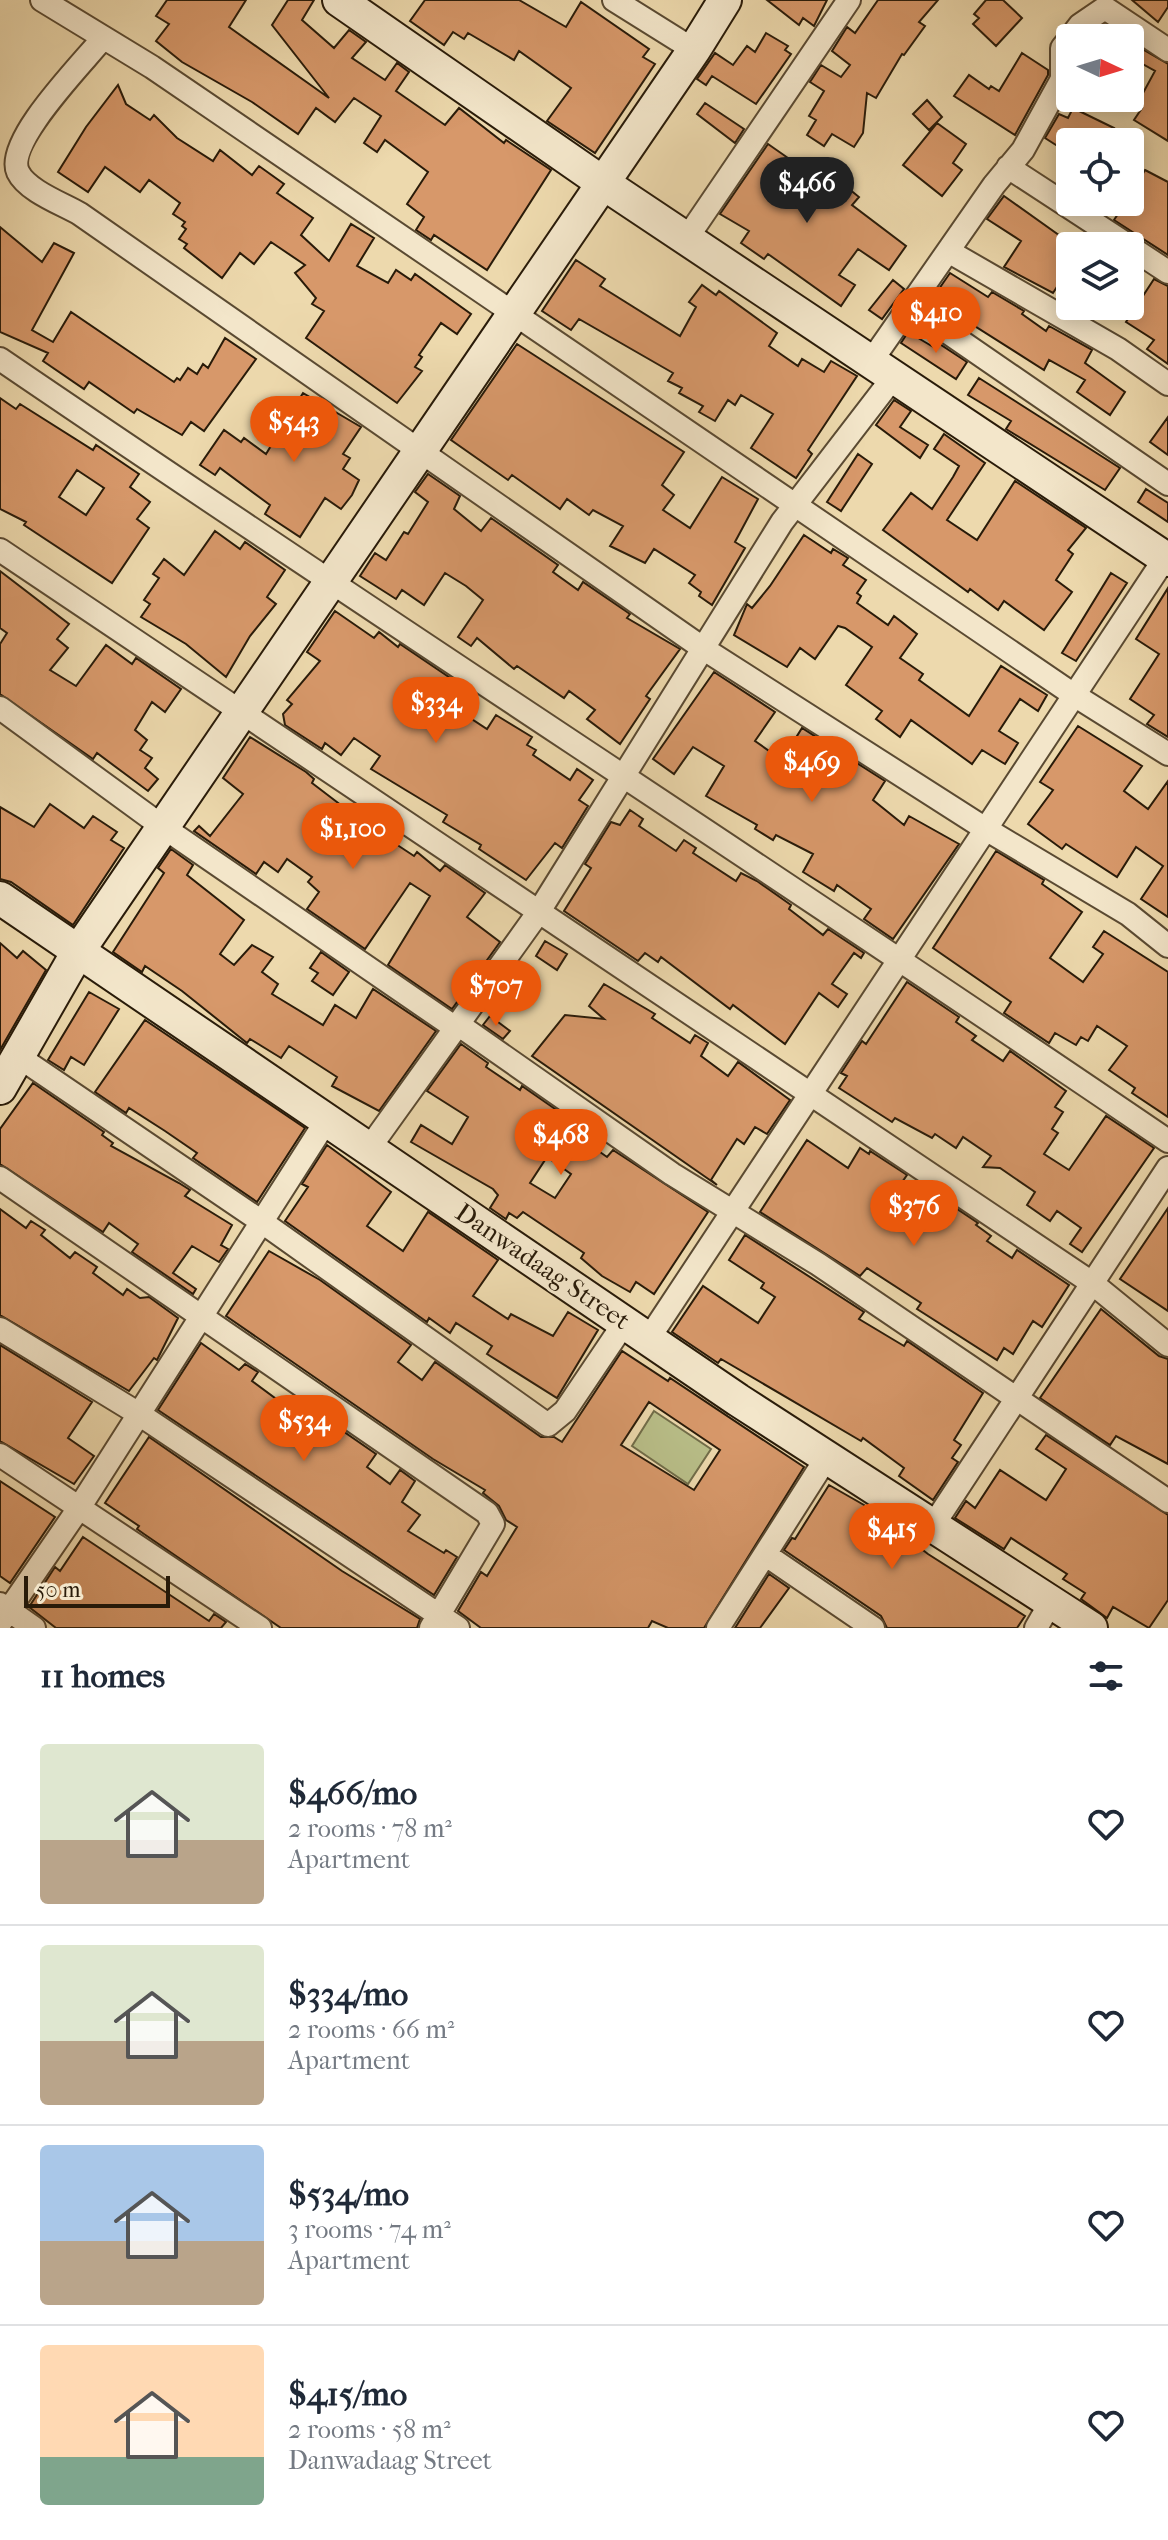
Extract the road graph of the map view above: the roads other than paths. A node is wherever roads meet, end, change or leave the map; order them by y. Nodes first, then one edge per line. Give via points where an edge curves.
1 (42, 0) edge
2 (339, 0) edge
3 (614, 0) edge
4 (725, 0) edge
5 (849, 0) edge
6 (1081, 24) edge
7 (1129, 24) edge
8 (1144, 34) edge
9 (103, 38) junction
10 (694, 50) junction
11 (1168, 50) edge
12 (1056, 92) edge
13 (1008, 167) junction
14 (603, 183) junction
15 (1108, 232) edge
16 (687, 238) junction
17 (948, 251) junction
18 (1144, 256) edge
19 (1168, 272) edge
20 (908, 305) junction
21 (512, 312) junction
22 (0, 359) edge
23 (883, 368) junction
24 (1168, 384) edge
25 (421, 451) junction
26 (1168, 484) edge
27 (797, 504) junction
28 (0, 550) edge
29 (1167, 559) edge
30 (330, 584) junction
31 (704, 649) junction
32 (1074, 695) junction
33 (0, 708) edge
34 (239, 714) junction
35 (1168, 754) edge
36 (625, 775) junction
37 (163, 827) junction
38 (984, 828) junction
39 (0, 898) edge
40 (538, 913) junction
41 (1168, 946) edge
42 (79, 950) junction
43 (899, 957) junction
44 (458, 1027) junction
45 (19, 1057) junction
46 (0, 1088) edge
47 (809, 1094) junction
48 (328, 1118) junction
49 (1168, 1141) edge
50 (370, 1147) junction
51 (1168, 1170) edge
52 (0, 1178) edge
53 (731, 1212) junction
54 (262, 1222) junction
55 (1092, 1283) junction
56 (203, 1316) junction
57 (0, 1329) edge
58 (637, 1330) junction
59 (1168, 1345) edge
60 (1017, 1400) junction
61 (139, 1414) junction
62 (0, 1455) edge
63 (827, 1457) junction
64 (1168, 1501) edge
65 (79, 1508) junction
66 (934, 1524) junction
67 (766, 1555) junction
68 (3, 1612) edge
69 (1044, 1615) edge
70 (443, 1624) edge
71 (34, 1628) edge
72 (260, 1628) edge
73 (718, 1628) edge
74 (873, 1628) edge
75 (1091, 1628) edge

1 - 9 street
2 - 14 street
3 - 10 street
4 - 10 street
5 - 16 street
6 - 7 street via 1105,8
8 - 11 street
9 - 21 street
9 - 25 street via 21,138 15,160 18,174
10 - 14 street
12 - 13 street
13 - 15 street
13 - 17 street
14 - 16 street
14 - 21 street
16 - 23 street
17 - 20 street
17 - 24 street via 1118,349
18 - 19 street
20 - 23 street
20 - 26 street
21 - 25 street
21 - 27 street
22 - 30 street
23 - 27 street
23 - 29 street
25 - 30 street
25 - 31 street
27 - 31 street
27 - 32 street
28 - 34 street
29 - 32 street
30 - 34 street
30 - 36 street
31 - 36 street
31 - 38 street
32 - 35 street
32 - 38 street
33 - 37 street
34 - 37 street
34 - 40 street
36 - 40 street
36 - 43 street
37 - 42 street
37 - 44 street
38 - 41 street via 1128,914
38 - 43 street
39 - 42 street, Danwadaag Street
40 - 44 street
40 - 47 street
42 - 45 street
42 - 48 street, Danwadaag Street
43 - 47 street
43 - 49 street
44 - 50 street
44 - 53 street
45 - 46 street
45 - 54 street
47 - 53 street
47 - 55 street
48 - 50 street, Danwadaag Street
48 - 54 street
50 - 58 street, Danwadaag Street
51 - 55 street
52 - 56 street
53 - 58 street
53 - 60 street via 818,1264
54 - 56 street
54 - 58 street via 548,1425
55 - 59 street
55 - 60 street
56 - 61 street
56 - 70 street via 487,1513 493,1524
57 - 61 street
58 - 63 street, Danwadaag Street
60 - 64 street
60 - 66 street
61 - 65 street
61 - 70 street
62 - 65 street
63 - 66 street, Danwadaag Street
63 - 67 street
65 - 68 street
65 - 72 street
66 - 69 street, Danwadaag Street
67 - 73 street
67 - 74 street
68 - 71 street
69 - 75 street, Danwadaag Street

